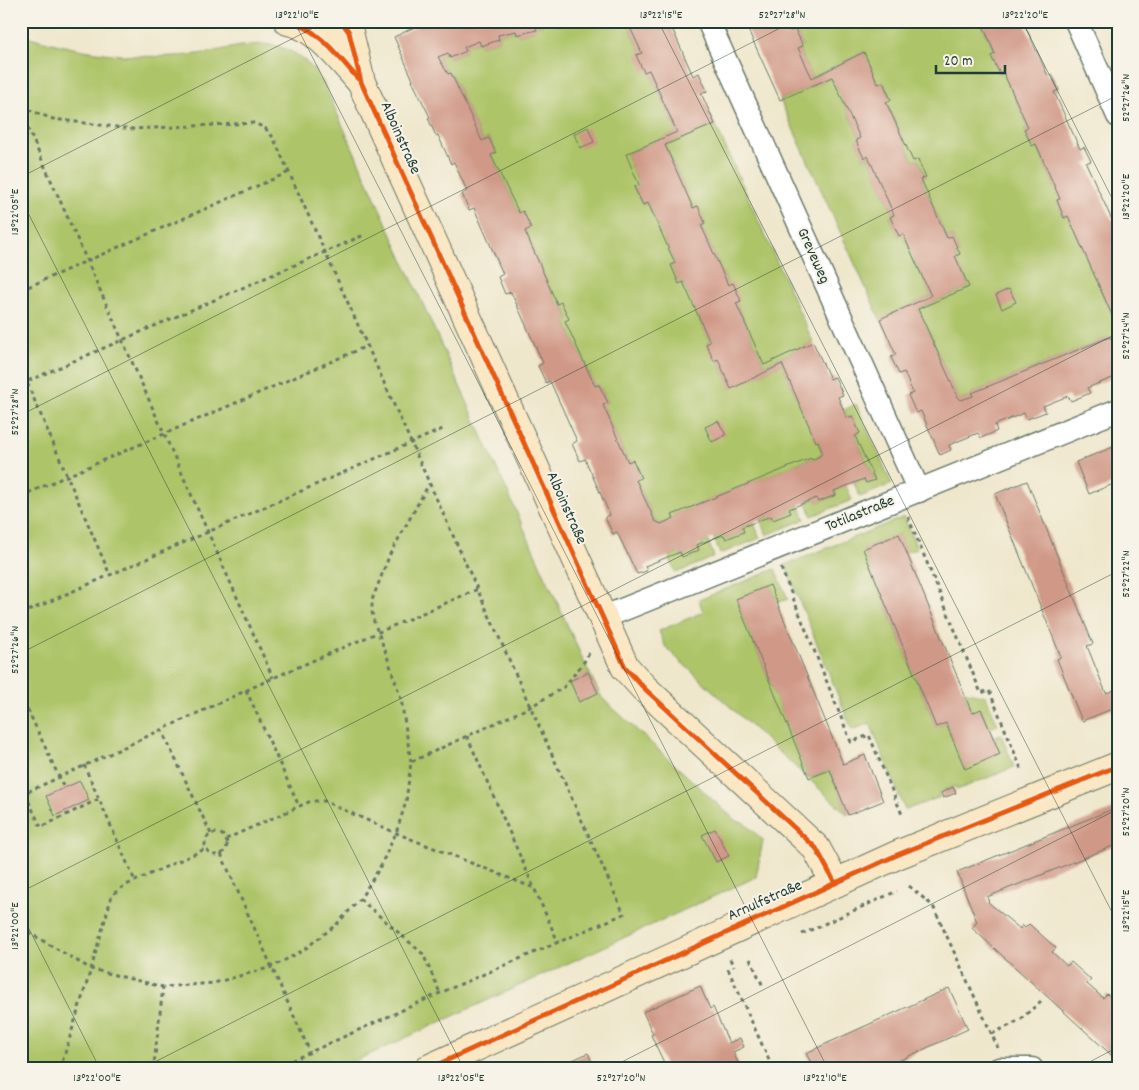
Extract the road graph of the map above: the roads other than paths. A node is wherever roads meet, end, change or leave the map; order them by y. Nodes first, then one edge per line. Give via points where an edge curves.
1 (288, 21) edge
2 (341, 21) edge
3 (708, 21) edge
4 (1076, 21) edge
5 (361, 82) junction
6 (1118, 116) edge
7 (1118, 410) edge
8 (910, 494) junction
9 (606, 628) junction
10 (1118, 766) edge
11 (835, 883) junction
12 (999, 1059) edge
13 (428, 1069) edge
14 (1032, 1069) edge

1 - 5 street via 295,22 330,46
2 - 5 street via 349,32
3 - 8 street, Greveweg
4 - 6 street
5 - 9 street, Alboinstraße
7 - 8 street, Totilastraße
8 - 9 street, Totilastraße
9 - 11 street, Alboinstraße via 625,666 644,688 816,848
10 - 11 street, Arnulfstraße
11 - 13 street, Arnulfstraße
12 - 14 street

